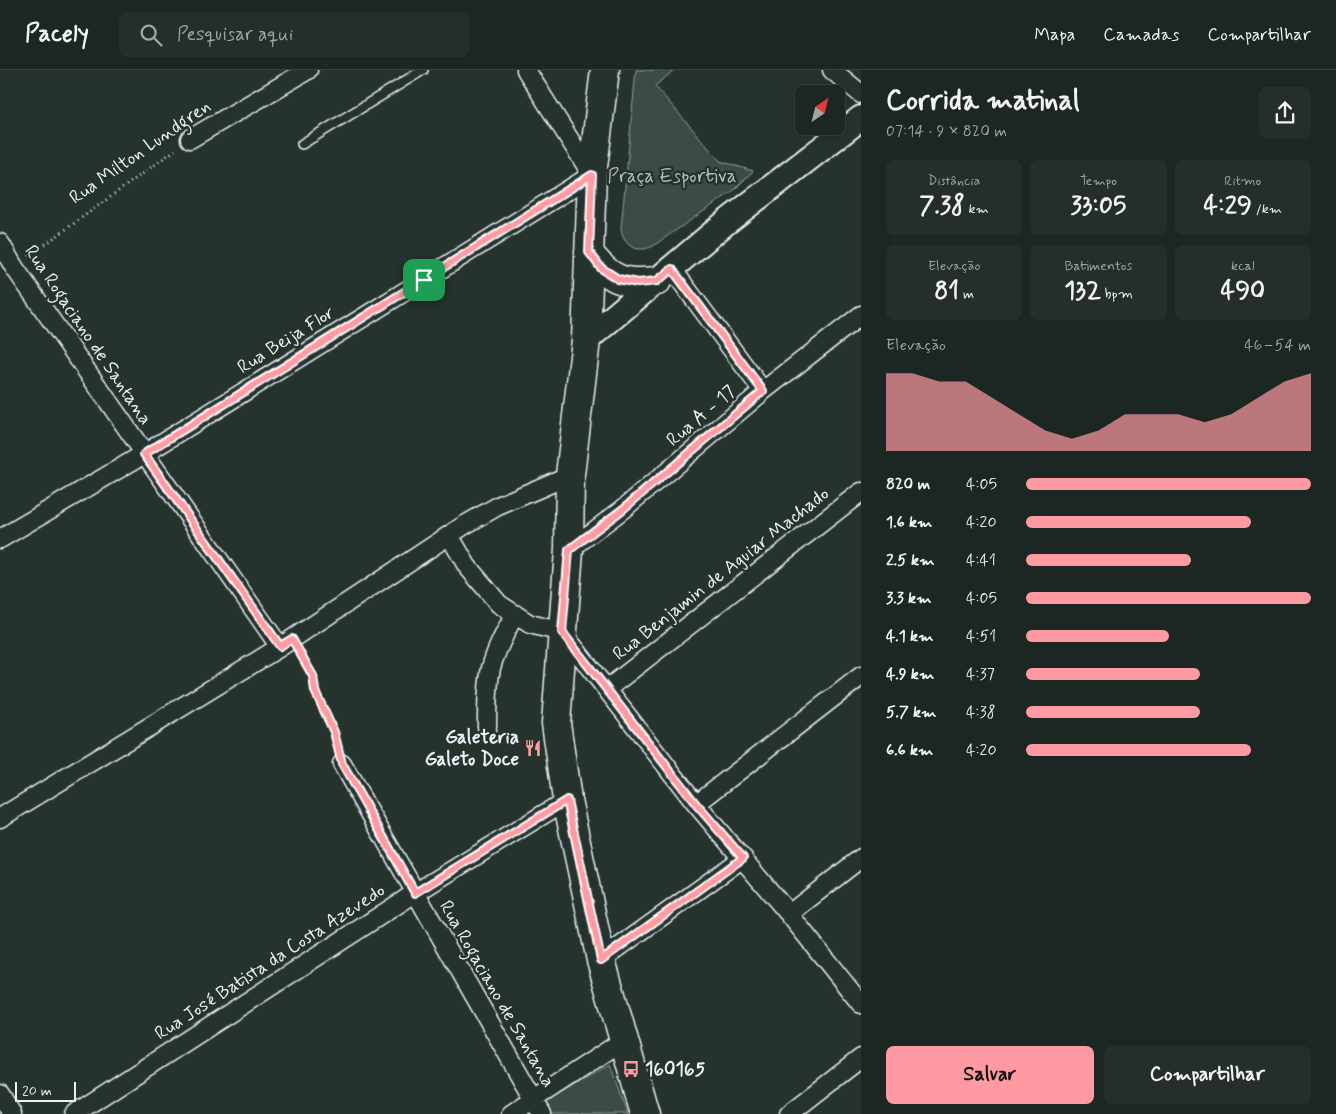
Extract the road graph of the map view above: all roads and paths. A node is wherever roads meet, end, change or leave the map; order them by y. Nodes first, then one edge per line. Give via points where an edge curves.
1 (308, 70) edge
2 (423, 70) edge
3 (526, 70) edge
4 (832, 70) edge
5 (608, 72) edge
6 (861, 94) edge
7 (861, 118) edge
8 (190, 138) joint
9 (302, 144) dead end
10 (592, 175) junction
11 (0, 243) edge
12 (589, 252) junction
13 (7, 271) edge
14 (665, 275) junction
15 (861, 315) edge
16 (586, 340) junction
17 (763, 391) junction
18 (144, 454) junction
19 (570, 475) junction
20 (861, 492) edge
21 (449, 535) junction
22 (0, 539) edge
23 (569, 550) junction
24 (515, 614) junction
25 (562, 632) junction
26 (286, 643) junction
27 (861, 676) edge
28 (607, 689) junction
29 (487, 727) dead end
30 (342, 764) joint
31 (567, 800) junction
32 (696, 804) junction
33 (0, 818) edge
34 (743, 858) junction
35 (861, 858) edge
36 (415, 893) junction
37 (790, 914) junction
38 (601, 960) junction
39 (861, 1004) edge
40 (624, 1040) junction
41 (861, 1058) edge
42 (0, 1094) edge
43 (537, 1107) edge
44 (12, 1114) edge
45 (74, 1114) edge
46 (512, 1114) edge
47 (644, 1114) edge
48 (789, 1114) edge

1 - 8 street, Rua Milton Lundgren
2 - 9 lane
3 - 10 street
4 - 6 street
5 - 10 main road
7 - 14 street via 724,224
8 - 13 path, Rua Milton Lundgren
10 - 12 main road
10 - 18 street, Rua Beija Flor
11 - 13 street, Rua Rogaciano de Santana
12 - 14 main road via 601,268 618,279 638,283
12 - 16 main road
13 - 18 street, Rua Rogaciano de Santana
14 - 16 street
14 - 17 street
15 - 17 street, Rua A - 17
16 - 19 main road
17 - 23 street, Rua A - 17 via 643,493
18 - 22 street, Rua Beija Flor
18 - 26 street, Rua Rogaciano de Santana
19 - 21 street via 498,506
19 - 23 main road
20 - 28 street, Rua Benjamin de Aguiar Machado
21 - 24 street via 466,566 498,604
21 - 26 street
23 - 25 main road
24 - 25 street via 530,624
24 - 29 street via 492,666
25 - 28 street
25 - 31 main road via 556,724
26 - 30 path via 313,676 315,691 334,732
26 - 33 street
27 - 32 street
28 - 32 street
30 - 36 street, Rua Rogaciano de Santana
31 - 36 street, Rua José Batista da Costa Azevedo
31 - 38 main road
32 - 34 street
34 - 37 street
34 - 38 street
35 - 37 street
36 - 43 street, Rua Rogaciano de Santana
36 - 45 street, Rua José Batista da Costa Azevedo
37 - 39 street
38 - 40 main road
40 - 43 street
40 - 47 main road
41 - 48 street
42 - 44 street
43 - 46 street

